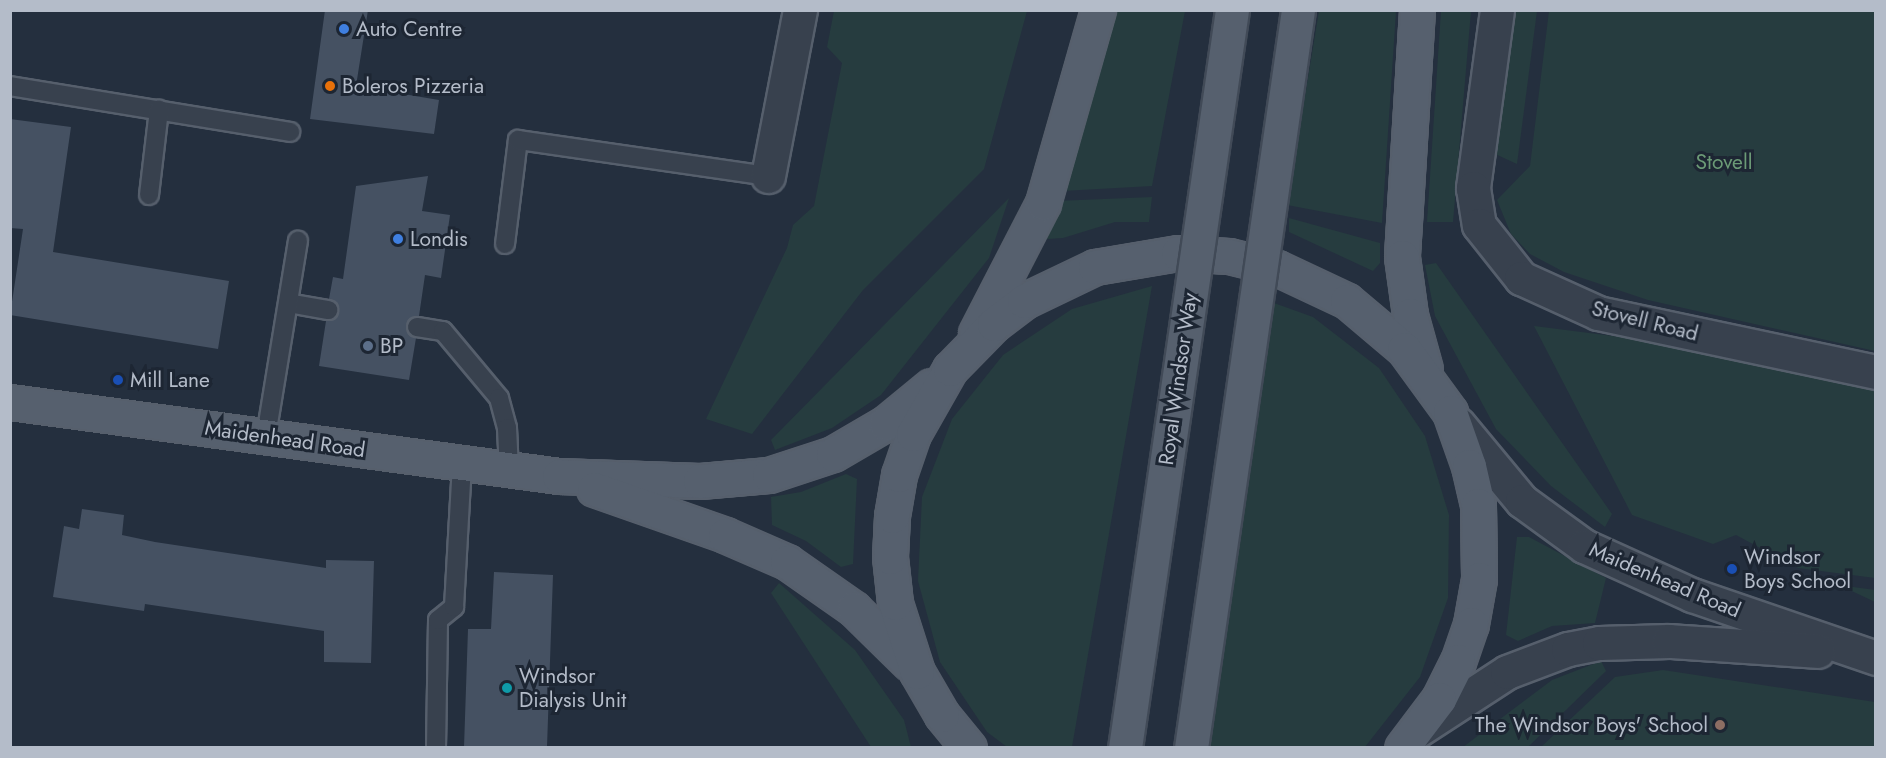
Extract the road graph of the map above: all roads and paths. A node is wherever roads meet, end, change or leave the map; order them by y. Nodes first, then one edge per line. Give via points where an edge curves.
1 (800, 10) edge
2 (1098, 10) edge
3 (1232, 10) edge
4 (1298, 10) edge
5 (1417, 10) edge
6 (1497, 10) edge
7 (10, 86) edge
8 (159, 110) junction
9 (290, 132) dead end
10 (768, 176) joint
11 (149, 195) dead end
12 (298, 241) dead end
13 (505, 244) dead end
14 (288, 303) junction
15 (328, 310) dead end
16 (417, 327) dead end
17 (959, 358) junction
18 (1875, 372) edge
19 (1428, 379) junction
20 (10, 402) edge
21 (1450, 412) junction
22 (266, 436) junction
23 (462, 463) junction
24 (509, 470) junction
25 (559, 476) junction
26 (1867, 656) edge
27 (917, 672) junction
28 (942, 715) junction
29 (1409, 740) edge
30 (436, 747) edge
31 (943, 747) edge
32 (969, 747) edge
33 (1125, 747) edge
34 (1191, 747) edge

1 - 10 street
2 - 17 main road via 1043,203
3 - 33 main road, Royal Windsor Way, bridge
4 - 34 main road, bridge
5 - 19 main road via 1402,257 1410,315
6 - 18 street, Stovell Road via 1473,188 1479,225 1521,278 1599,313
7 - 8 lane
8 - 9 lane
8 - 11 lane
10 - 13 lane via 518,140
12 - 14 lane
14 - 15 lane
14 - 22 lane
16 - 24 lane via 443,331 499,398 507,428
17 - 19 main road, Maidenhead Road via 1024,301 1059,281 1133,258 1178,253 1228,256 1277,268 1314,283 1380,326
17 - 25 main road, Maidenhead Road via 868,435 803,466 769,475 700,481
17 - 27 main road via 913,434 899,476 892,516 890,557 895,603
19 - 21 main road
20 - 22 main road, Maidenhead Road
21 - 26 street, Maidenhead Road via 1522,501 1584,546 1652,579
21 - 29 main road via 1478,504 1479,579 1471,624 1458,661 1439,699
22 - 23 main road, Maidenhead Road
23 - 24 main road, Maidenhead Road
23 - 30 lane via 454,607 438,620
24 - 25 main road, Maidenhead Road
25 - 27 main road, Maidenhead Road via 717,532 787,562 854,609
26 - 29 street, Maidenhead Road via 1669,641 1599,643 1568,649 1507,672
27 - 28 main road
28 - 31 main road
28 - 32 main road

